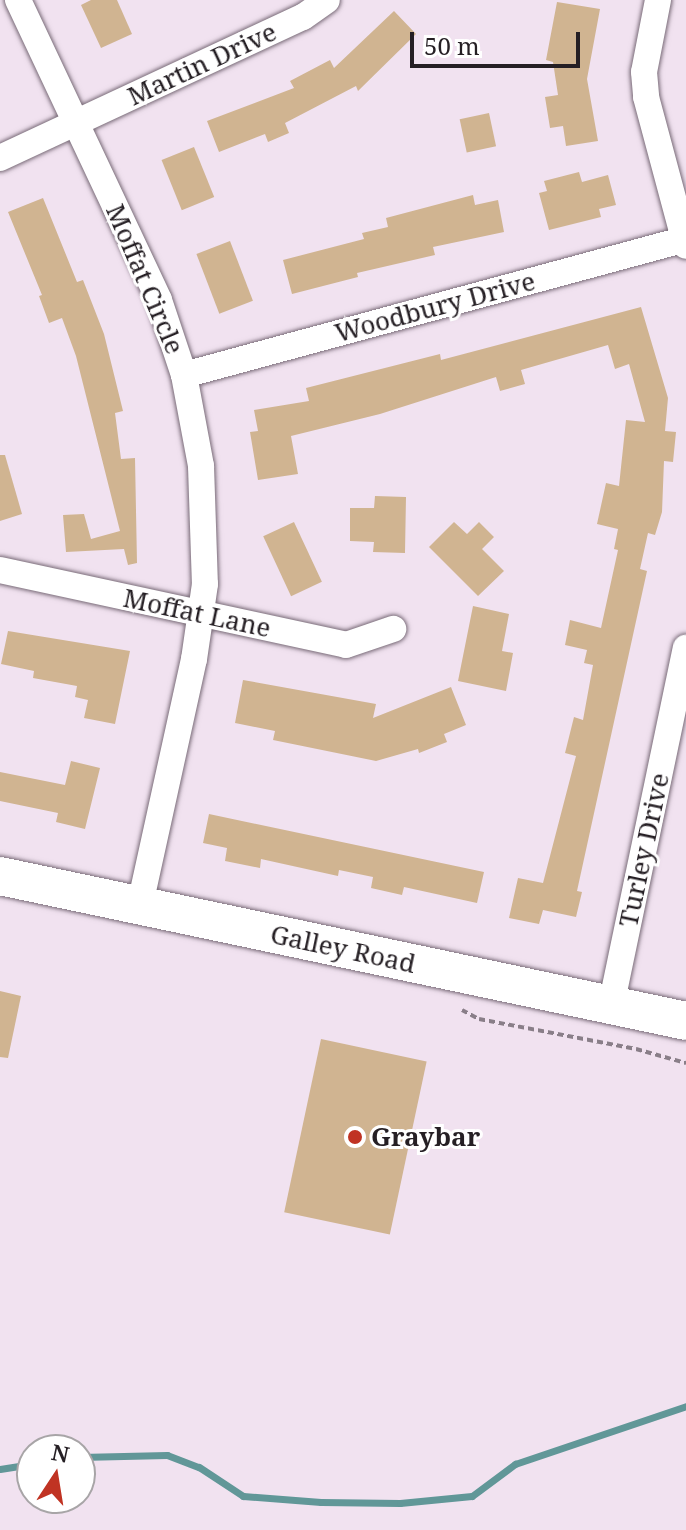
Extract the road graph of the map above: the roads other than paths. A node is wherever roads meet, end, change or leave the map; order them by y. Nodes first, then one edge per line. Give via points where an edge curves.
1 (18, 0) edge
2 (327, 0) edge
3 (658, 0) edge
4 (75, 123) junction
5 (0, 158) edge
6 (685, 241) edge
7 (184, 375) junction
8 (0, 570) edge
9 (200, 613) junction
10 (393, 629) dead end
11 (686, 648) edge
12 (0, 876) edge
13 (140, 905) junction
14 (611, 1006) junction
15 (686, 1021) edge

1 - 4 street, Moffat Circle
2 - 4 street, Martin Drive via 303,17
3 - 6 street via 644,72 646,97
4 - 5 street, Martin Drive
4 - 7 street, Moffat Circle via 159,300
6 - 7 street, Woodbury Drive
7 - 9 street, Moffat Circle via 206,511
8 - 9 street, Moffat Lane
9 - 10 street, Moffat Lane via 346,645
9 - 13 street, Moffat Circle
11 - 14 street, Turley Drive
12 - 13 main road, Galley Road
13 - 14 main road, Galley Road
14 - 15 main road, Galley Road

